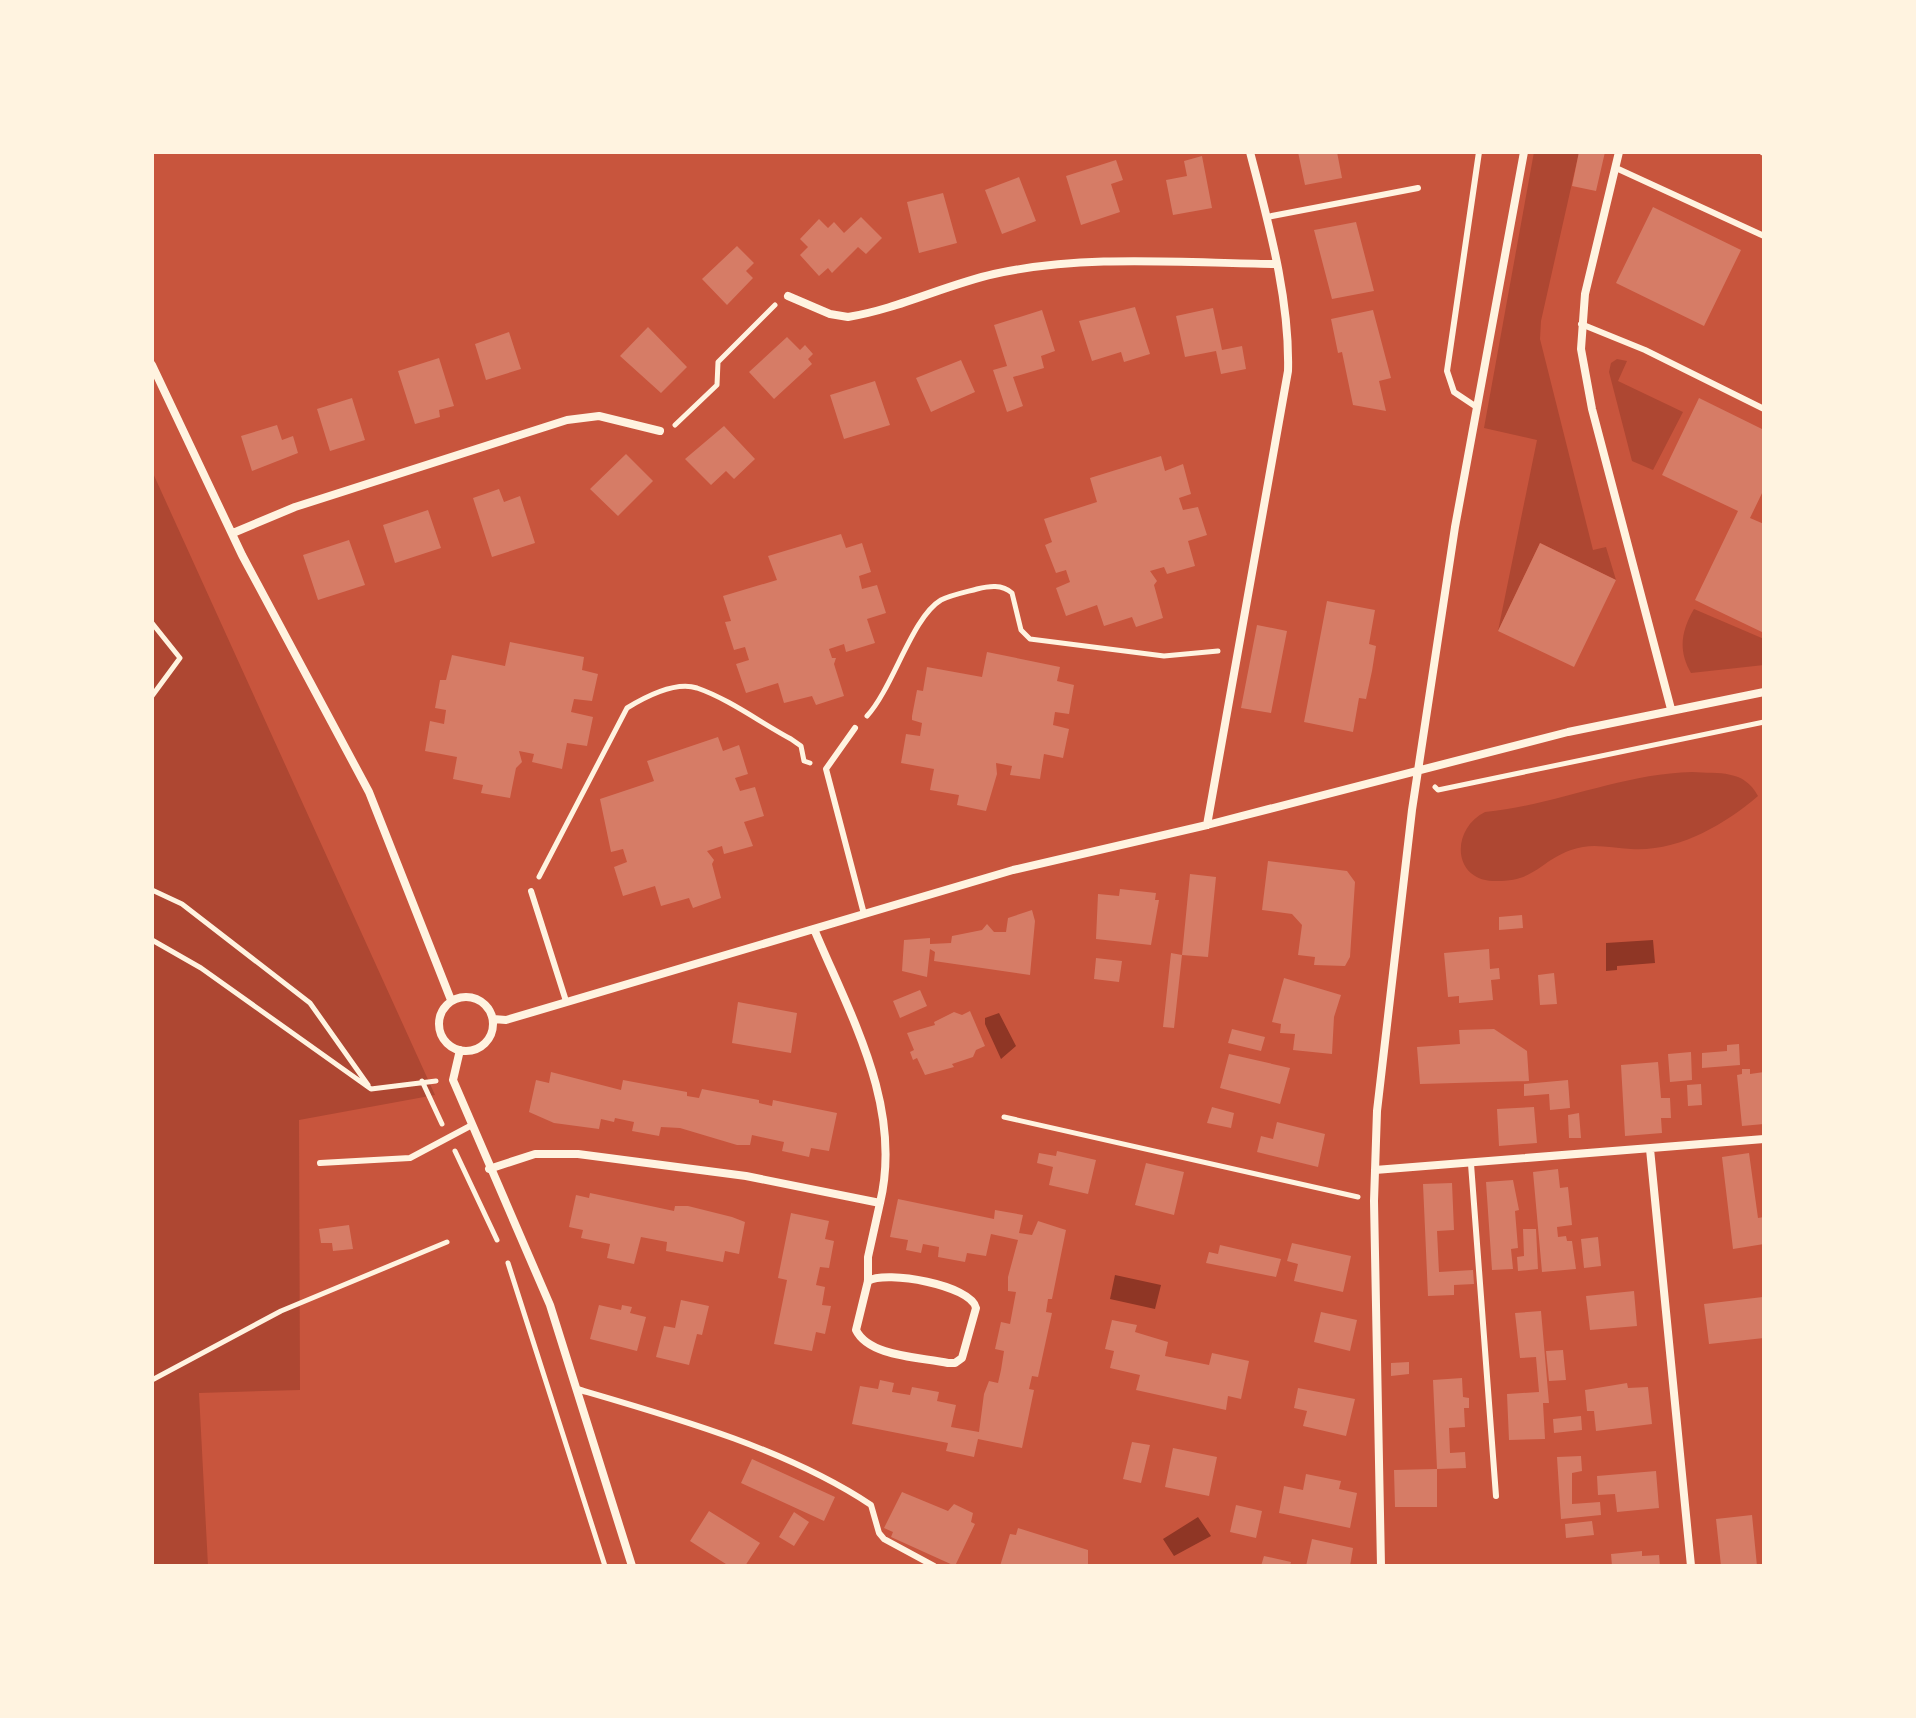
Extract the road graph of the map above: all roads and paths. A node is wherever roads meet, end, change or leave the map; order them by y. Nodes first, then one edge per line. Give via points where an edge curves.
1 (1250, 152) edge
2 (1479, 152) edge
3 (1524, 152) edge
4 (1619, 152) edge
5 (1616, 168) junction
6 (1418, 188) dead end
7 (1267, 217) junction
8 (1764, 236) edge
9 (1275, 264) junction
10 (788, 296) joint
11 (1581, 324) junction
12 (152, 365) edge
13 (1764, 397) edge
14 (1475, 406) junction
15 (1762, 407) edge
16 (660, 431) joint
17 (233, 533) junction
18 (152, 623) edge
19 (1235, 651) junction
20 (1764, 692) edge
21 (152, 696) edge
22 (1671, 709) junction
23 (1764, 722) edge
24 (855, 728) joint
25 (826, 769) junction
26 (1419, 770) junction
27 (1207, 825) junction
28 (152, 890) edge
29 (531, 891) joint
30 (864, 914) junction
31 (814, 929) junction
32 (152, 940) edge
33 (451, 1000) junction
34 (566, 1001) junction
35 (493, 1019) junction
36 (460, 1050) junction
37 (371, 1089) junction
38 (1004, 1117) dead end
39 (472, 1125) junction
40 (449, 1137) junction
41 (1764, 1139) edge
42 (1650, 1149) junction
43 (320, 1163) dead end
44 (1471, 1164) junction
45 (489, 1169) junction
46 (1375, 1170) junction
47 (1374, 1201) junction
48 (880, 1203) junction
49 (447, 1242) dead end
50 (500, 1246) dead end
51 (507, 1259) dead end
52 (868, 1281) junction
53 (152, 1380) edge
54 (577, 1389) junction
55 (1496, 1496) dead end
56 (605, 1566) edge
57 (632, 1566) edge
58 (934, 1566) edge
59 (1381, 1566) edge
60 (1691, 1566) edge

1 - 7 street
2 - 14 lane via 1447,371 1454,392
3 - 14 street
4 - 5 street
5 - 8 lane
5 - 11 street
6 - 7 lane
7 - 9 street
9 - 10 street via 1032,267 848,317
9 - 19 street via 1288,371
10 - 16 path via 718,362 717,385 677,424
11 - 15 lane
11 - 22 street via 1592,409
12 - 17 street
13 - 15 lane
14 - 26 street
16 - 17 street via 599,416 567,420 310,502
17 - 33 street via 369,792
18 - 21 path via 180,658
19 - 24 path via 1164,656 1030,639 1021,630 1012,593 1001,586 980,588 942,599 927,614 879,702
19 - 27 street
20 - 22 street
22 - 26 street
23 - 26 path via 1438,790
24 - 25 lane
25 - 29 path via 804,761 801,746 791,739 695,687 671,688 641,699 627,708
25 - 30 lane
26 - 27 street
26 - 46 street via 1379,1097
27 - 30 street via 1013,870
28 - 37 path via 182,904 310,1003
29 - 34 lane
30 - 31 street
31 - 34 street
31 - 48 street via 882,1103 888,1163
32 - 37 path via 201,968
33 - 35 street via 472,997 489,1009
33 - 36 street via 443,1008 439,1029 450,1046
34 - 35 street via 506,1020
35 - 36 street via 493,1030 481,1047
36 - 39 street via 453,1080
37 - 40 path via 422,1081
38 - 47 path
39 - 40 lane
39 - 45 street
40 - 43 lane via 410,1158
40 - 50 path
41 - 42 street
42 - 44 street
42 - 60 street
44 - 46 street
44 - 55 lane
45 - 48 street via 535,1154 578,1154 746,1176
45 - 54 street via 550,1305
46 - 47 street
47 - 59 street
48 - 52 street
49 - 53 path via 281,1311
51 - 56 path
52 - 52 street via 856,1330 863,1342 948,1363 962,1358 976,1308 970,1295 885,1276
54 - 57 street
54 - 58 lane via 715,1431 835,1485 871,1505 884,1539

